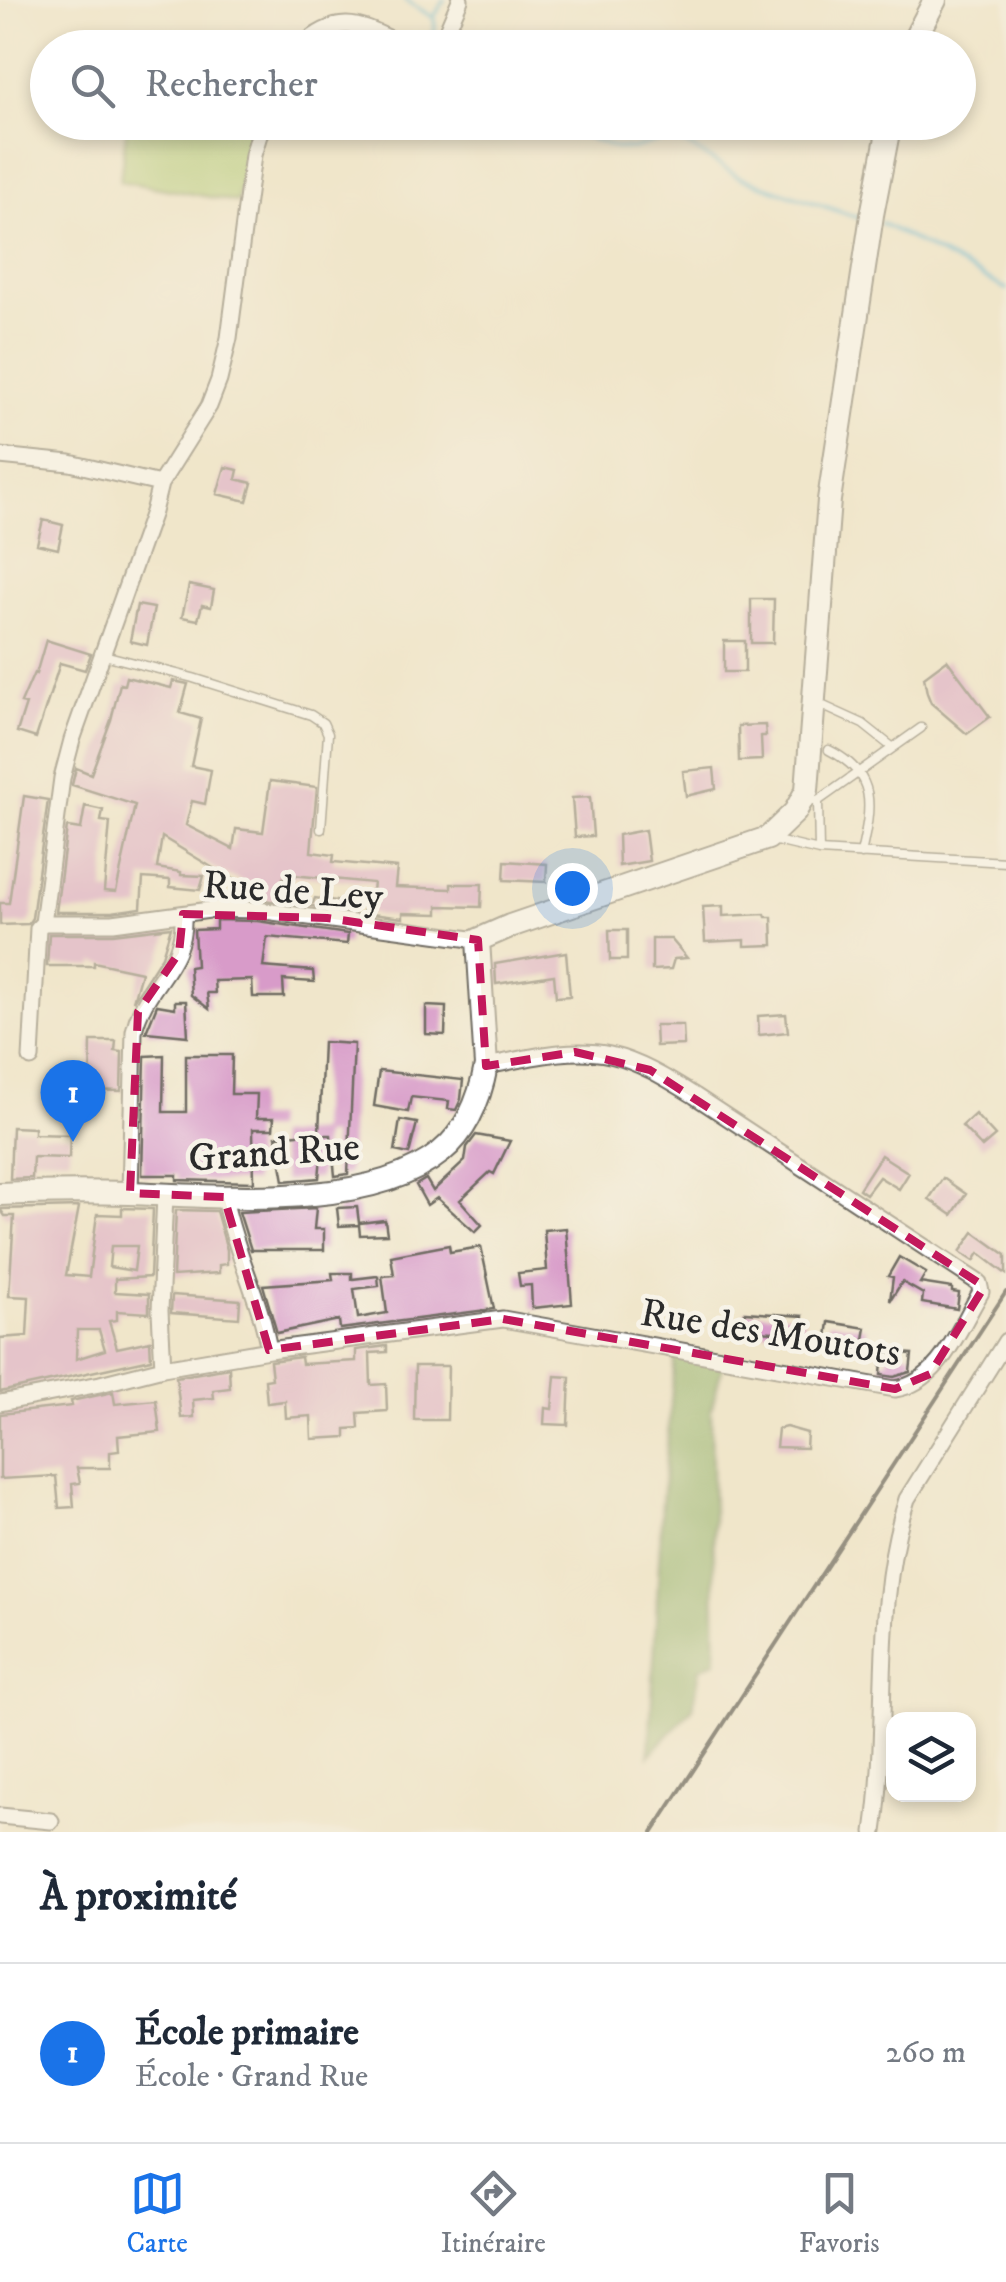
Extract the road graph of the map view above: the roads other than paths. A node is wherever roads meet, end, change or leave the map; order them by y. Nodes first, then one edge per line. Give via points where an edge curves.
1 (460, 0) edge
2 (935, 0) edge
3 (323, 30) edge
4 (366, 30) edge
5 (447, 30) edge
6 (919, 30) edge
7 (258, 140) edge
8 (887, 140) edge
9 (0, 456) edge
10 (160, 484) junction
11 (100, 654) junction
12 (815, 703) junction
13 (921, 728) dead end
14 (892, 746) junction
15 (829, 750) dead end
16 (859, 771) junction
17 (809, 797) junction
18 (321, 829) dead end
19 (768, 838) junction
20 (819, 851) junction
21 (861, 854) junction
22 (1006, 862) edge
23 (183, 914) junction
24 (44, 923) junction
25 (478, 940) junction
26 (31, 1058) dead end
27 (486, 1066) junction
28 (130, 1193) junction
29 (0, 1194) edge
30 (166, 1196) junction
31 (224, 1198) junction
32 (1006, 1341) edge
33 (269, 1350) junction
34 (163, 1368) junction
35 (0, 1402) edge
36 (0, 1816) edge
37 (51, 1821) dead end
38 (874, 1832) edge

1 - 5 street
2 - 6 street
3 - 4 street via 347,22
7 - 10 street via 219,380 210,406
8 - 12 street via 829,500
9 - 10 street via 70,463
10 - 11 street
11 - 18 lane via 323,724 328,734
11 - 24 street via 62,778
12 - 14 lane via 842,712
12 - 17 street
13 - 14 lane
14 - 16 lane
15 - 16 lane
16 - 17 lane
16 - 21 lane via 869,808
17 - 19 street
17 - 20 lane
19 - 20 lane
19 - 25 street
20 - 21 lane
21 - 22 lane
23 - 24 street, Rue de Ley
23 - 25 street, Rue de Ley via 258,910
23 - 28 street via 179,953 138,1012 134,1031
24 - 26 street via 38,928
25 - 27 street, Grand Rue
27 - 31 street, Grand Rue via 469,1119 442,1152 407,1172 363,1188
27 - 33 street, Rue des Moutots via 575,1052 610,1055 650,1070 979,1283 981,1292 930,1374 895,1389 503,1320
28 - 29 street, Grand Rue
28 - 30 street, Grand Rue
30 - 31 street, Grand Rue
30 - 34 street
31 - 33 street
32 - 38 street via 907,1499 899,1523
33 - 34 street, Rue des Moutots
34 - 35 street, Rue des Moutots
36 - 37 street

